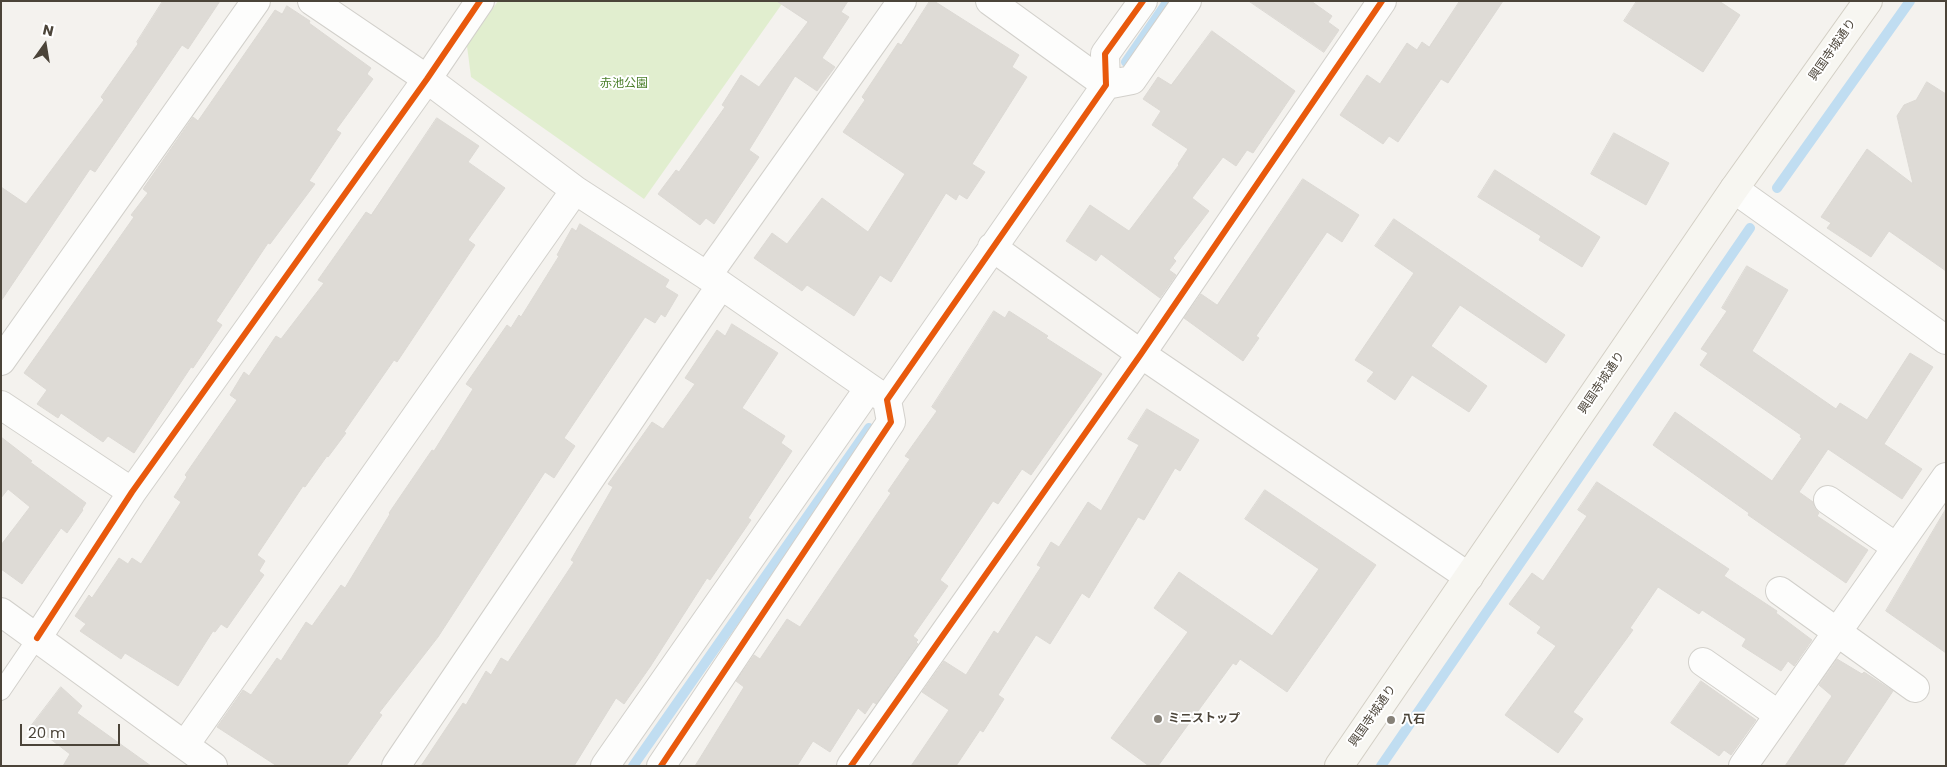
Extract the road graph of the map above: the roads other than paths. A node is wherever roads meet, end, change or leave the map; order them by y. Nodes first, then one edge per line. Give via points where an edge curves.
1 (256, 1) edge
2 (312, 1) edge
3 (480, 1) edge
4 (902, 1) edge
5 (990, 1) edge
6 (1143, 1) edge
7 (1187, 1) edge
8 (1382, 1) edge
9 (1868, 1) edge
10 (427, 79) junction
11 (1106, 85) junction
12 (1734, 189) junction
13 (575, 190) junction
14 (992, 247) junction
15 (714, 281) junction
16 (1946, 340) edge
17 (1141, 354) junction
18 (1, 361) edge
19 (878, 394) junction
20 (1, 405) edge
21 (1946, 477) edge
22 (132, 492) junction
23 (1828, 500) dead end
24 (1896, 547) junction
25 (1469, 577) junction
26 (1780, 591) dead end
27 (1, 612) edge
28 (1837, 632) junction
29 (37, 638) junction
30 (1703, 662) dead end
31 (1915, 688) dead end
32 (1, 691) edge
33 (1779, 715) junction
34 (185, 745) junction
35 (213, 766) edge
36 (396, 766) edge
37 (605, 766) edge
38 (661, 766) edge
39 (852, 766) edge
40 (1339, 766) edge
41 (1743, 766) edge

1 - 18 street
2 - 10 street
3 - 10 street
4 - 15 street
5 - 11 street
6 - 11 street via 1106,54
7 - 11 street via 1132,80
8 - 17 street
9 - 12 main road, 興国寺城通り
10 - 13 street
10 - 22 street
11 - 14 street
12 - 16 street
12 - 25 main road, 興国寺城通り
13 - 15 street
13 - 34 street
14 - 17 street
14 - 19 street
15 - 19 street
15 - 36 street
17 - 25 street
17 - 39 street
19 - 37 street
19 - 38 street via 890,422
20 - 22 street
21 - 24 street
22 - 29 street
23 - 24 street
24 - 28 street
25 - 40 main road, 興国寺城通り
26 - 28 street
27 - 29 street
28 - 31 street
28 - 33 street
29 - 32 lane
29 - 34 street
30 - 33 street
33 - 41 street
34 - 35 street

